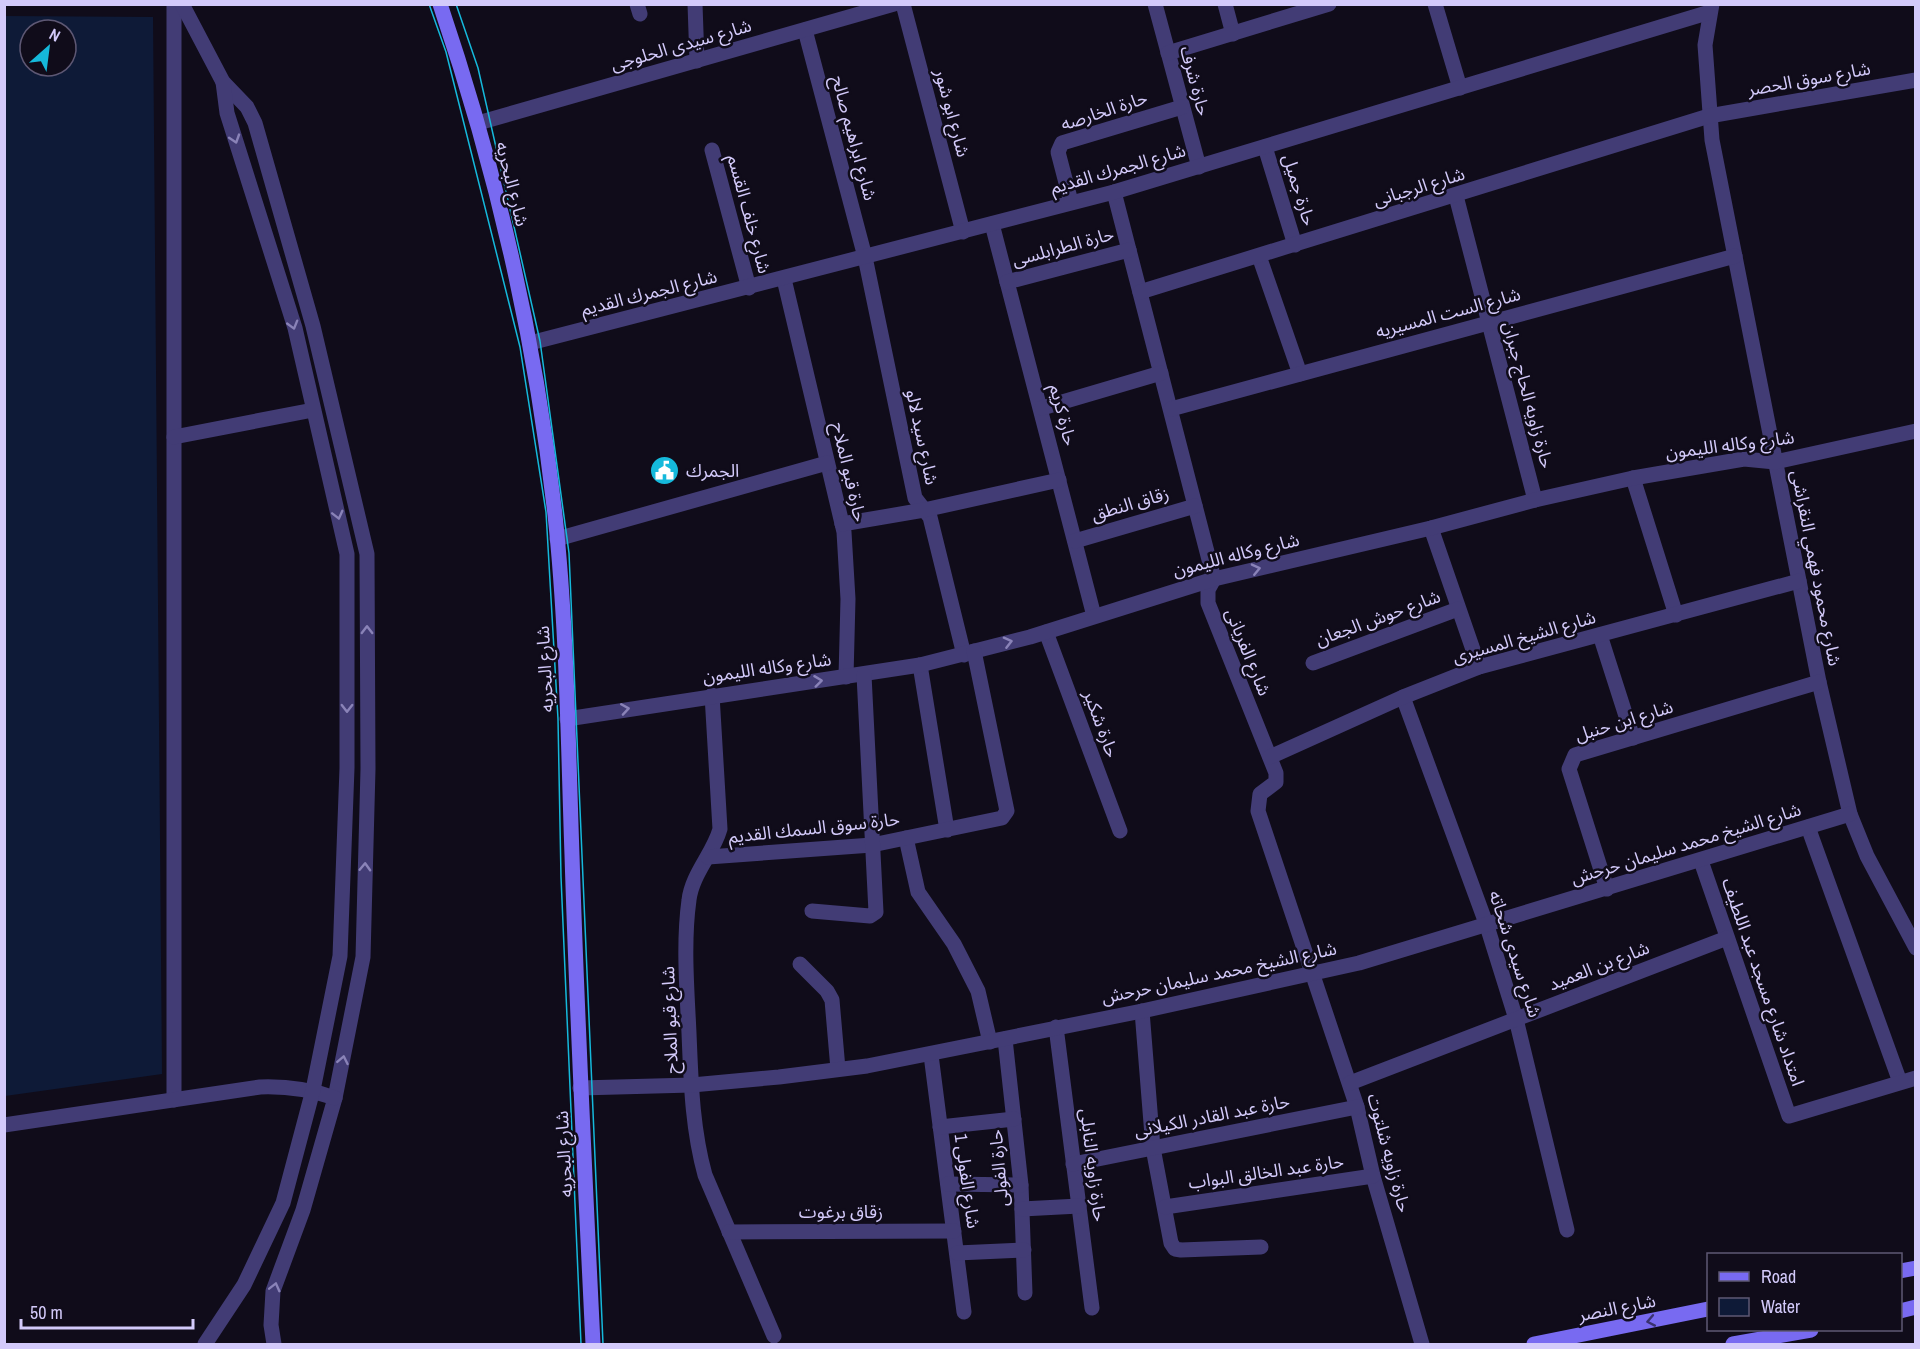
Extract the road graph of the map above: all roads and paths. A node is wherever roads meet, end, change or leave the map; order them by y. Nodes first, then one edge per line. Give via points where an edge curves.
1 (174, 4) edge
2 (182, 4) edge
3 (440, 4) edge
4 (694, 4) edge
5 (894, 4) edge
6 (903, 4) edge
7 (1155, 4) edge
8 (1225, 4) edge
9 (1329, 4) edge
10 (1435, 4) edge
11 (1711, 8) edge
12 (857, 10) edge
13 (805, 30) junction
14 (1233, 33) junction
15 (1168, 53) junction
16 (697, 61) junction
17 (1916, 80) edge
18 (223, 82) junction
19 (1460, 88) junction
20 (1182, 107) junction
21 (1709, 116) junction
22 (478, 123) junction
23 (1265, 147) junction
24 (712, 150) dead end
25 (1198, 167) junction
26 (1114, 192) junction
27 (1456, 196) junction
28 (1071, 202) junction
29 (993, 224) junction
30 (963, 232) junction
31 (1295, 245) junction
32 (1129, 250) junction
33 (1259, 256) junction
34 (1735, 256) junction
35 (865, 257) junction
36 (784, 279) junction
37 (1007, 282) junction
38 (749, 288) junction
39 (1140, 292) junction
40 (1489, 322) junction
41 (530, 343) junction
42 (1161, 373) junction
43 (1300, 374) junction
44 (1041, 408) junction
45 (1171, 409) junction
46 (313, 410) junction
47 (1916, 431) edge
48 (174, 437) junction
49 (1775, 462) junction
50 (827, 463) junction
51 (1633, 478) junction
52 (1059, 480) junction
53 (1535, 500) junction
54 (1195, 506) junction
55 (924, 510) junction
56 (842, 524) junction
57 (1431, 528) junction
58 (557, 539) junction
59 (1075, 541) junction
60 (1214, 579) junction
61 (1799, 581) junction
62 (1458, 609) junction
63 (1676, 615) junction
64 (1094, 616) junction
65 (1046, 632) junction
66 (1600, 635) junction
67 (969, 653) junction
68 (1313, 663) dead end
69 (920, 665) junction
70 (1479, 668) junction
71 (864, 675) junction
72 (846, 677) junction
73 (1819, 682) junction
74 (712, 695) junction
75 (1403, 697) junction
76 (567, 719) junction
77 (1633, 738) junction
78 (1270, 756) junction
79 (347, 768) junction
80 (368, 769) junction
81 (1850, 814) junction
82 (1808, 827) junction
83 (947, 830) junction
84 (1120, 831) dead end
85 (906, 838) junction
86 (873, 845) junction
87 (708, 857) junction
88 (1701, 861) junction
89 (1607, 889) junction
90 (812, 911) dead end
91 (1487, 926) junction
92 (1727, 938) junction
93 (1916, 948) edge
94 (800, 964) dead end
95 (1313, 973) junction
96 (1142, 1011) junction
97 (1516, 1019) junction
98 (1056, 1027) junction
99 (998, 1040) junction
100 (931, 1054) junction
101 (838, 1070) junction
102 (1916, 1078) edge
103 (1900, 1082) junction
104 (1350, 1083) junction
105 (692, 1085) junction
106 (580, 1088) junction
107 (313, 1090) junction
108 (335, 1098) junction
109 (174, 1100) junction
110 (1357, 1107) junction
111 (1014, 1119) junction
112 (4, 1125) edge
113 (940, 1127) junction
114 (1153, 1148) junction
115 (1073, 1164) junction
116 (1373, 1176) junction
117 (948, 1184) junction
118 (1021, 1185) junction
119 (1079, 1206) junction
120 (1165, 1207) junction
121 (1022, 1209) junction
122 (1567, 1230) dead end
123 (729, 1232) junction
124 (954, 1232) junction
125 (1261, 1247) dead end
126 (1024, 1250) junction
127 (957, 1253) junction
128 (1025, 1293) dead end
129 (1092, 1308) dead end
130 (1707, 1309) edge
131 (964, 1312) dead end
132 (1807, 1331) edge
133 (774, 1336) dead end
134 (1793, 1339) edge
135 (205, 1344) edge
136 (274, 1344) edge
137 (593, 1344) edge
138 (1422, 1344) edge
139 (1534, 1344) edge
140 (1733, 1344) edge

1 - 48 street
2 - 18 street
3 - 22 main road, شارع البحريه
4 - 16 street
5 - 12 street, شارع سيدى الحلوجى
6 - 30 street, شارع ابو شور
7 - 15 street, حارة شرف
8 - 14 street
9 - 14 street
10 - 19 street
11 - 19 street, شارع الجمرك القديم
11 - 21 street, شارع محمود فهمي النقراشى via 1705,45
12 - 13 street, شارع سيدى الحلوجى
13 - 16 street, شارع سيدى الحلوجى
13 - 35 street, شارع ابراهيم صالح
14 - 15 street
15 - 20 street, حارة شرف
16 - 22 street, شارع سيدى الحلوجى
17 - 21 street, شارع سوق الحصر
18 -> 46 street via 226,113 295,328
80 -> 18 street via 367,554 313,326 255,123 247,107
19 - 23 street, شارع الجمرك القديم
20 - 25 street, حارة شرف
20 - 28 street, حارة الخارصه via 1062,143 1058,152
21 - 27 street, شارع الرجبانى
21 - 34 street, شارع محمود فهمي النقراشى
22 - 41 main road, شارع البحريه
23 - 25 street, شارع الجمرك القديم
23 - 31 street, حارة جميل
24 - 38 street, شارع خلف القسم
25 - 26 street, شارع الجمرك القديم
26 - 28 street, شارع الجمرك القديم
26 - 32 street, شارع الفريانى
27 - 31 street, شارع الرجبانى
27 - 40 street, حارة زاويه الحاج جبران
28 - 29 street, شارع الجمرك القديم
29 - 30 street, شارع الجمرك القديم
29 - 37 street, حارة كريم
30 - 35 street, شارع الجمرك القديم
31 - 33 street, شارع الرجبانى
32 - 37 street, حارة الطرابلسى
32 - 39 street, شارع الفريانى
33 - 39 street, شارع الرجبانى
33 - 43 street
34 - 40 street, شارع الست المسيريه
34 - 49 street, شارع محمود فهمي النقراشى
35 - 36 street, شارع الجمرك القديم
35 - 55 street, شارع سيد لالو via 915,498
36 - 38 street, شارع الجمرك القديم
36 - 50 street, حارة قبو الملاح
37 - 44 street, حارة كريم
38 - 41 street, شارع الجمرك القديم
39 - 42 street, شارع الفريانى
40 - 43 street, شارع الست المسيريه
40 - 53 street, حارة زاويه الحاج جبران
41 - 58 main road, شارع البحريه
42 - 44 street
42 - 45 street, شارع الفريانى
43 - 45 street, شارع الست المسيريه
44 - 52 street, حارة كريم
45 - 54 street, شارع الفريانى
46 - 48 street
46 -> 79 street via 347,555
47 - 49 street, شارع وكاله الليمون
48 - 109 street
49 - 51 street, شارع وكاله الليمون via 1744,459
49 - 61 street, شارع محمود فهمي النقراشى
50 - 56 street, حارة قبو الملاح
50 - 58 street
51 - 53 street, شارع وكاله الليمون
51 - 63 street
52 - 55 street
52 - 59 street, حارة كريم
53 - 57 street, شارع وكاله الليمون
54 - 59 street, زقاق النطق
54 - 60 street, شارع الفريانى
55 - 56 street
55 - 67 street, شارع سيد لالو via 930,517
56 - 72 street, حارة قبو الملاح via 848,599
60 -> 57 street, شارع وكاله الليمون
57 - 62 street
58 - 76 main road, شارع البحريه
59 - 64 street, حارة كريم
60 - 64 street, شارع وكاله الليمون
60 - 78 street, شارع الفريانى via 1208,590 1208,603
61 - 63 street, شارع الشيخ المسيرى
61 - 73 street, شارع محمود فهمي النقراشى
62 - 68 street, شارع حوش الجعان
62 - 70 street
63 - 66 street, شارع الشيخ المسيرى
64 - 65 street, شارع وكاله الليمون
67 -> 65 street, شارع وكاله الليمون
65 - 84 street, حارة شكير
66 - 70 street, شارع الشيخ المسيرى
66 - 77 street
67 - 69 street, شارع وكاله الليمون
67 - 83 street, حارة سوق السمك القديم via 1007,811 998,820
69 - 71 street, شارع وكاله الليمون
69 - 83 street
70 - 75 street, شارع الشيخ المسيرى
71 - 72 street, شارع وكاله الليمون
71 - 86 street
74 -> 72 street, شارع وكاله الليمون
73 - 77 street, شارع ابن حنبل
73 - 81 street, شارع محمود فهمي النقراشى
76 -> 74 street, شارع وكاله الليمون
74 - 87 street, شارع قبو الملاح via 720,829
75 - 78 street, شارع الشيخ المسيرى
75 - 91 street, شارع سيدى شحاته
76 - 106 main road, شارع البحريه
77 - 89 street, شارع ابن حنبل via 1575,755 1569,764
78 - 95 street, شارع الفريانى via 1277,778 1260,794 1258,811
79 - 80 street
79 - 107 street via 340,956
108 -> 80 street via 363,957
81 - 82 street, شارع الشيخ محمد سليمان حرحش
81 - 93 street, شارع محمود فهمي النقراشى via 1867,856
82 - 88 street, شارع الشيخ محمد سليمان حرحش
82 - 103 street
83 - 85 street, حارة سوق السمك القديم
85 - 86 street, حارة سوق السمك القديم
85 - 99 street, حارة الفولى via 918,892 954,944
86 - 87 street, حارة سوق السمك القديم
86 - 90 street via 874,915
87 - 105 street, شارع قبو الملاح via 689,898 687,990
88 - 89 street, شارع الشيخ محمد سليمان حرحش
88 - 92 street, امتداد شارع مسجد عبد اللطيف
89 - 91 street, شارع الشيخ محمد سليمان حرحش
91 - 95 street, شارع الشيخ محمد سليمان حرحش
91 - 97 street, شارع سيدى شحاته
92 - 97 street, شارع بن العميد
92 - 103 street, امتداد شارع مسجد عبد اللطيف via 1789,1116
94 - 101 street via 832,1000
95 - 96 street, شارع الشيخ محمد سليمان حرحش
95 - 104 street, حارة زاويه شلتوت
96 - 98 street, شارع الشيخ محمد سليمان حرحش
96 - 114 street
97 - 104 street, شارع بن العميد
97 - 122 street, شارع سيدى شحاته
98 - 99 street, شارع الشيخ محمد سليمان حرحش
98 - 115 street, حارة زاويه النابلى
99 - 100 street, شارع الشيخ محمد سليمان حرحش
99 - 111 street, حارة الفولى
100 - 101 street, شارع الشيخ محمد سليمان حرحش
100 - 113 street, شارع الفولى 1
101 - 105 street, شارع الشيخ محمد سليمان حرحش
102 - 103 street
104 - 110 street, حارة زاويه شلتوت
105 - 106 street, شارع الشيخ محمد سليمان حرحش
105 - 123 street, شارع قبو الملاح via 698,1148
106 - 137 main road, شارع البحريه
107 - 108 street
107 - 109 street via 260,1087
107 - 135 street via 283,1203 244,1285
136 -> 108 street via 273,1292 303,1210
109 - 112 street
110 - 114 street, حارة عبد القادر الكيلانى
110 - 116 street, حارة زاويه شلتوت
111 - 113 street
111 - 118 street, حارة الفولى
113 - 117 street, شارع الفولى 1
114 - 115 street, حارة عبد القادر الكيلانى
114 - 120 street
115 - 119 street, حارة زاويه النابلى
116 - 120 street, حارة عبد الخالق البواب
116 - 138 street, حارة زاويه شلتوت
117 - 118 street
117 - 124 street, شارع الفولى 1
118 - 121 street, حارة الفولى
119 - 121 street
119 - 129 street, حارة زاويه النابلى
120 - 125 street via 1175,1249
121 - 126 street, حارة الفولى
123 - 124 street, زقاق برغوت
123 - 133 street, شارع قبو الملاح
124 - 127 street, شارع الفولى 1
126 - 127 street
126 - 128 street, حارة الفولى
127 - 131 street, شارع الفولى 1
130 -> 139 main road, شارع النصر
132 - 134 main road
134 - 140 main road

